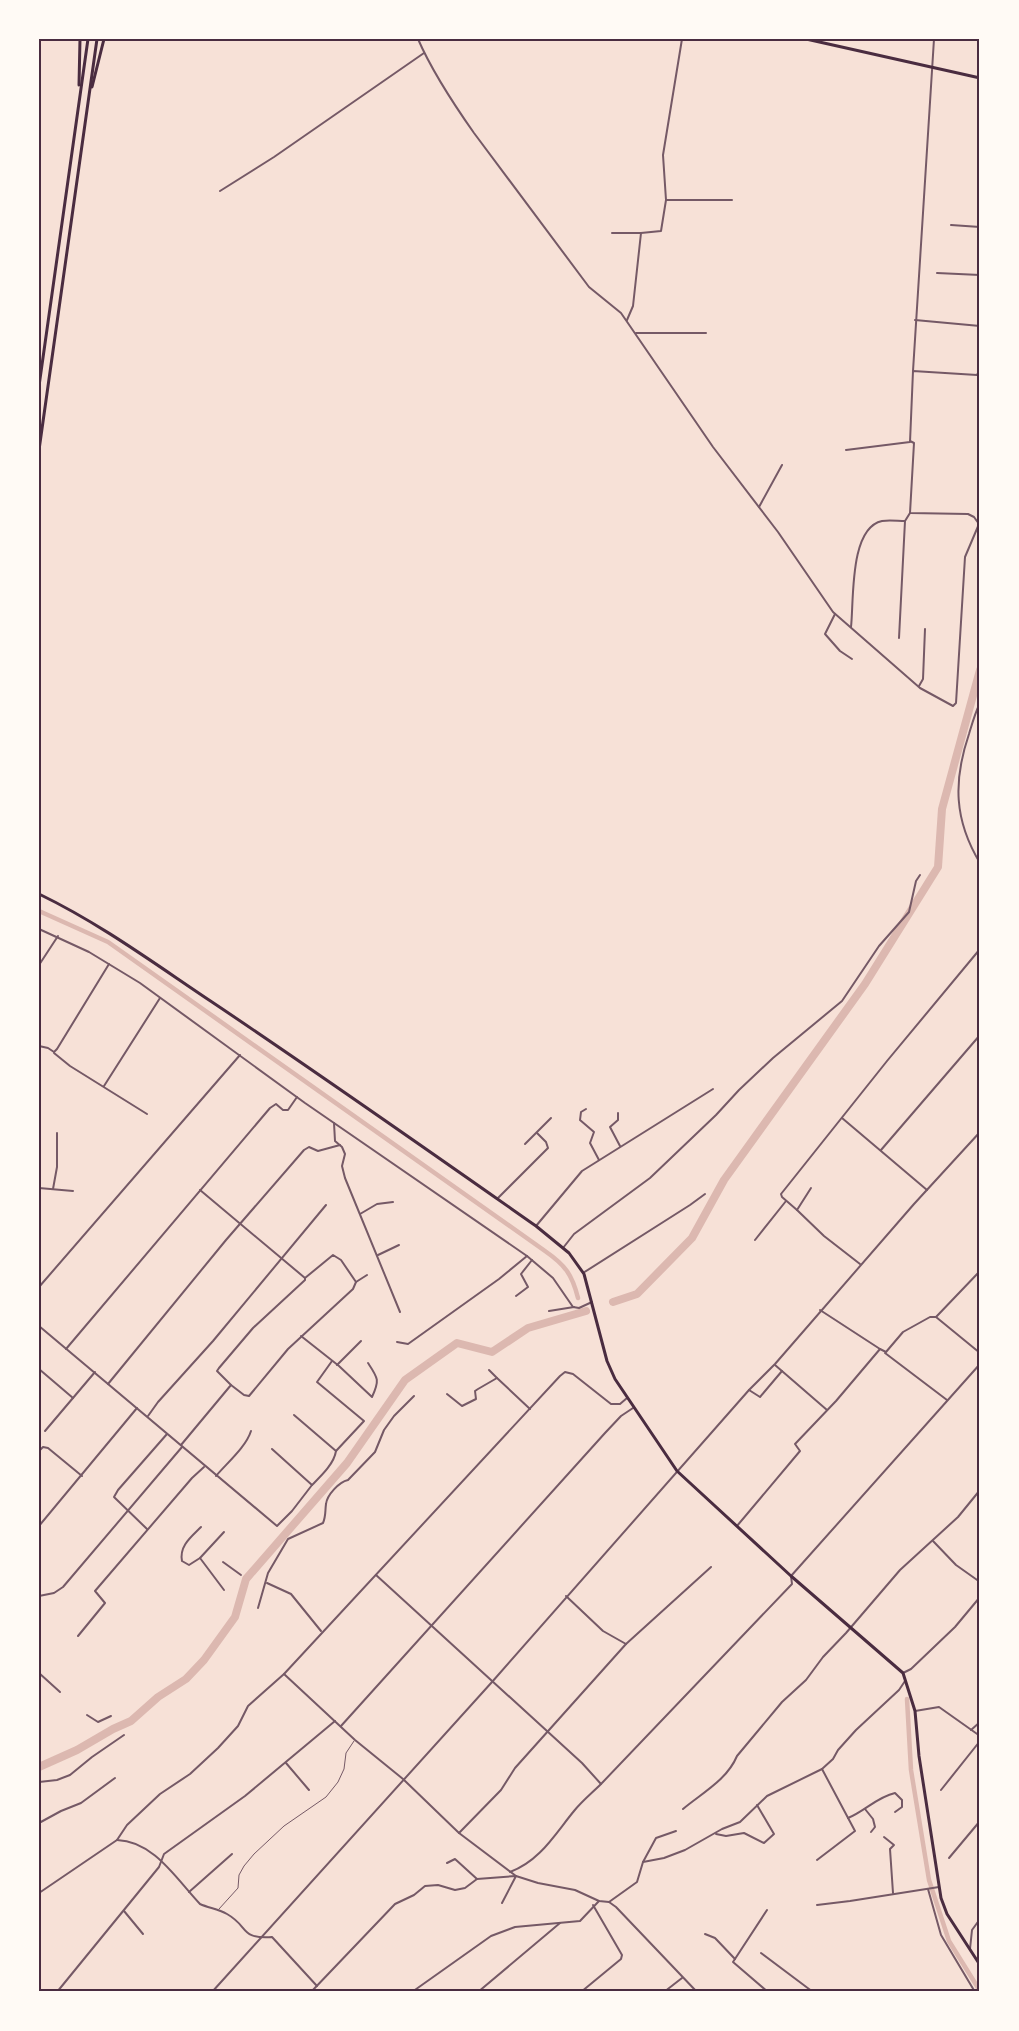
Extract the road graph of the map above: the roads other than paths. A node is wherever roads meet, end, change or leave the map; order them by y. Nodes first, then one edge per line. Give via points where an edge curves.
1 (80, 39) edge
2 (88, 39) edge
3 (97, 39) edge
4 (104, 39) edge
5 (418, 39) edge
6 (682, 39) edge
7 (806, 39) edge
8 (934, 39) edge
9 (424, 53) junction
10 (932, 68) junction
11 (980, 78) edge
12 (79, 97) junction
13 (88, 104) junction
14 (220, 191) dead end
15 (666, 200) junction
16 (732, 200) dead end
17 (951, 225) dead end
18 (980, 227) edge
19 (612, 233) dead end
20 (641, 233) junction
21 (56, 261) junction
22 (66, 263) junction
23 (937, 273) dead end
24 (980, 275) edge
25 (626, 320) junction
26 (915, 320) junction
27 (980, 326) edge
28 (636, 333) junction
29 (706, 333) dead end
30 (980, 369) edge
31 (913, 371) junction
32 (39, 386) edge
33 (910, 441) junction
34 (39, 450) edge
35 (846, 450) dead end
36 (782, 465) dead end
37 (759, 507) junction
38 (910, 513) junction
39 (905, 521) junction
40 (835, 614) junction
41 (851, 627) junction
42 (925, 630) dead end
43 (899, 638) dead end
44 (852, 659) dead end
45 (919, 686) junction
46 (980, 703) edge
47 (980, 863) edge
48 (920, 875) dead end
49 (39, 894) edge
50 (39, 928) edge
51 (57, 936) junction
52 (980, 949) edge
53 (109, 964) junction
54 (39, 965) edge
55 (160, 998) junction
56 (980, 1035) edge
57 (39, 1046) edge
58 (54, 1052) junction
59 (240, 1055) junction
60 (103, 1087) junction
61 (713, 1089) dead end
62 (297, 1097) junction
63 (586, 1109) dead end
64 (618, 1113) dead end
65 (147, 1114) dead end
66 (551, 1118) dead end
67 (842, 1118) junction
68 (334, 1123) junction
69 (980, 1132) edge
70 (57, 1133) dead end
71 (537, 1133) junction
72 (525, 1144) dead end
73 (340, 1145) junction
74 (621, 1146) junction
75 (881, 1150) junction
76 (598, 1160) junction
77 (39, 1188) edge
78 (811, 1188) dead end
79 (53, 1189) junction
80 (200, 1190) junction
81 (927, 1190) junction
82 (73, 1191) dead end
83 (705, 1194) dead end
84 (497, 1199) junction
85 (786, 1201) junction
86 (393, 1202) dead end
87 (326, 1205) dead end
88 (797, 1210) junction
89 (360, 1214) junction
90 (240, 1224) junction
91 (536, 1226) junction
92 (755, 1240) dead end
93 (399, 1245) dead end
94 (563, 1248) junction
95 (378, 1255) junction
96 (527, 1256) junction
97 (281, 1258) junction
98 (532, 1260) junction
99 (860, 1264) junction
100 (980, 1271) edge
101 (583, 1273) junction
102 (367, 1275) dead end
103 (305, 1278) junction
104 (356, 1282) junction
105 (39, 1287) edge
106 (516, 1296) dead end
107 (593, 1302) junction
108 (574, 1307) junction
109 (820, 1310) junction
110 (549, 1311) dead end
111 (400, 1312) dead end
112 (936, 1317) junction
113 (39, 1326) edge
114 (301, 1336) junction
115 (361, 1341) dead end
116 (397, 1342) dead end
117 (66, 1349) junction
118 (880, 1349) junction
119 (980, 1353) edge
120 (332, 1361) junction
121 (368, 1363) dead end
122 (775, 1364) junction
123 (980, 1364) edge
124 (337, 1365) junction
125 (39, 1369) edge
126 (489, 1370) dead end
127 (782, 1371) junction
128 (94, 1372) junction
129 (497, 1378) junction
130 (108, 1384) junction
131 (231, 1385) junction
132 (749, 1390) junction
133 (447, 1394) dead end
134 (414, 1396) dead end
135 (72, 1398) junction
136 (627, 1398) junction
137 (948, 1400) junction
138 (137, 1408) junction
139 (633, 1408) junction
140 (530, 1409) junction
141 (827, 1410) junction
142 (294, 1415) dead end
143 (148, 1417) junction
144 (45, 1431) dead end
145 (251, 1431) dead end
146 (167, 1434) junction
147 (182, 1446) junction
148 (272, 1449) dead end
149 (39, 1451) edge
150 (336, 1451) junction
151 (204, 1467) junction
152 (678, 1471) junction
153 (82, 1476) junction
154 (216, 1476) junction
155 (312, 1485) junction
156 (980, 1490) edge
157 (128, 1512) junction
158 (39, 1526) edge
159 (737, 1526) junction
160 (201, 1527) dead end
161 (148, 1529) junction
162 (224, 1532) dead end
163 (933, 1541) junction
164 (200, 1558) junction
165 (223, 1562) dead end
166 (711, 1567) dead end
167 (241, 1575) dead end
168 (376, 1575) junction
169 (791, 1576) junction
170 (980, 1582) edge
171 (267, 1583) junction
172 (224, 1590) dead end
173 (39, 1596) edge
174 (566, 1596) junction
175 (980, 1596) edge
176 (258, 1608) dead end
177 (432, 1625) junction
178 (851, 1627) junction
179 (322, 1632) junction
180 (78, 1636) dead end
181 (626, 1644) junction
182 (39, 1673) edge
183 (903, 1673) junction
184 (284, 1674) junction
185 (906, 1679) junction
186 (492, 1682) junction
187 (60, 1692) dead end
188 (915, 1711) junction
189 (87, 1715) dead end
190 (111, 1716) dead end
191 (335, 1721) junction
192 (980, 1722) edge
193 (340, 1726) junction
194 (971, 1730) junction
195 (546, 1732) junction
196 (124, 1735) dead end
197 (980, 1736) edge
198 (355, 1740) junction
199 (980, 1741) edge
200 (286, 1763) junction
201 (822, 1769) junction
202 (115, 1778) dead end
203 (403, 1779) junction
204 (39, 1782) edge
205 (601, 1784) junction
206 (309, 1790) dead end
207 (941, 1790) dead end
208 (757, 1804) junction
209 (683, 1809) dead end
210 (865, 1809) junction
211 (895, 1812) dead end
212 (848, 1818) junction
213 (980, 1821) edge
214 (39, 1823) edge
215 (676, 1831) dead end
216 (871, 1832) dead end
217 (459, 1833) junction
218 (716, 1834) junction
219 (884, 1837) dead end
220 (117, 1840) junction
221 (231, 1854) dead end
222 (949, 1858) dead end
223 (161, 1859) junction
224 (817, 1860) dead end
225 (643, 1862) junction
226 (447, 1863) dead end
227 (510, 1872) junction
228 (516, 1876) junction
229 (477, 1879) junction
230 (939, 1887) junction
231 (928, 1889) junction
232 (189, 1892) junction
233 (39, 1893) edge
234 (893, 1893) junction
235 (599, 1901) junction
236 (609, 1902) junction
237 (502, 1904) dead end
238 (593, 1905) junction
239 (817, 1905) dead end
240 (219, 1909) junction
241 (767, 1910) dead end
242 (124, 1911) junction
243 (980, 1919) edge
244 (560, 1923) junction
245 (271, 1925) junction
246 (143, 1934) dead end
247 (705, 1934) dead end
248 (272, 1937) junction
249 (260, 1938) junction
250 (970, 1950) junction
251 (761, 1953) dead end
252 (735, 1959) junction
253 (980, 1965) edge
254 (682, 1978) junction
255 (317, 1986) junction
256 (57, 1992) edge
257 (212, 1992) edge
258 (311, 1992) edge
259 (412, 1992) edge
260 (478, 1992) edge
261 (581, 1992) edge
262 (664, 1992) edge
263 (697, 1992) edge
264 (768, 1992) edge
265 (813, 1992) edge
266 (975, 1992) edge

1 - 12 main road
2 - 12 main road
3 - 13 main road
4 - 13 main road
5 - 9 street
6 - 15 street via 663,155
7 - 10 main road
8 - 10 street
9 - 14 street
9 - 25 street via 458,111 589,287
10 - 11 main road
10 - 26 street
12 - 21 main road
13 - 22 main road
15 - 16 street
15 - 20 street via 661,231
17 - 18 street
19 - 20 street
20 - 25 street via 633,306
21 - 22 main road
21 - 32 main road
22 - 34 main road
23 - 24 street
25 - 28 street
26 - 27 street
26 - 31 street
28 - 29 street
28 - 37 street
30 - 31 street via 977,375
31 - 33 street
33 - 35 street
33 - 38 street via 914,442
36 - 37 street
37 - 40 street
38 - 39 street
38 - 45 street via 968,514 979,524 965,557 956,703 953,706
39 - 41 street via 881,521 858,546
39 - 43 street
40 - 41 street
40 - 44 street via 825,634
41 - 45 street
42 - 45 street via 923,679
46 - 47 street via 958,777 958,810
48 - 94 street via 909,912 879,946 842,1001 773,1058 650,1178 574,1234
49 - 84 main road via 100,926
50 - 51 street
51 - 53 street
51 - 54 street
52 - 67 street
53 - 55 street
53 - 58 street
55 - 59 street
55 - 60 street
56 - 75 street
57 - 58 street
58 - 60 street
59 - 62 street
59 - 105 street
60 - 65 street
61 - 74 street
62 - 68 street
62 - 80 street via 288,1110 276,1104 270,1108
63 - 76 street via 580,1120 594,1132 590,1143
64 - 74 street via 618,1120 610,1127
66 - 71 street
67 - 75 street
67 - 85 street via 781,1194
68 - 73 street via 335,1141
68 - 96 street
69 - 81 street
70 - 79 street
71 - 72 street
71 - 84 street via 548,1148
73 - 89 street via 345,1154 343,1172
73 - 90 street via 304,1150
74 - 76 street
75 - 81 street
76 - 91 street via 571,1182
77 - 79 street
78 - 88 street
79 - 82 street
80 - 90 street
80 - 117 street
81 - 99 street
83 - 101 street
84 - 91 main road
85 - 88 street
85 - 92 street
86 - 89 street via 377,1204
87 - 97 street
88 - 99 street
89 - 95 street
90 - 97 street
90 - 130 street
91 - 94 main road
93 - 95 street
94 - 101 main road
95 - 111 street
96 - 98 street
96 - 116 street via 408,1344
97 - 103 street
97 - 143 street
98 - 106 street via 521,1274 528,1287
98 - 108 street via 553,1278
99 - 109 street
100 - 112 street
101 - 107 main road
102 - 104 street
103 - 104 street via 333,1255
103 - 131 street via 253,1328 219,1368 217,1371
104 - 114 street
107 - 108 street
107 - 136 main road via 607,1361
108 - 110 street
109 - 118 street
109 - 122 street
112 - 118 street via 903,1332 886,1352
112 - 119 street
113 - 117 street
114 - 120 street
114 - 131 street via 249,1396
115 - 124 street
117 - 128 street
118 - 137 street
118 - 141 street
120 - 124 street
120 - 150 street via 317,1382 364,1421
121 - 124 street via 378,1378 372,1397
122 - 127 street
122 - 132 street
123 - 137 street
125 - 135 street
126 - 129 street
127 - 132 street via 760,1397
127 - 141 street
128 - 130 street
128 - 135 street
129 - 133 street via 475,1391 476,1399 466,1406
129 - 140 street
130 - 138 street
131 - 147 street
132 - 152 street
134 - 171 street via 384,1430 375,1452 333,1491 326,1502 323,1523 288,1539 268,1573
135 - 144 street
136 - 139 main road
136 - 140 street via 620,1404 611,1404 565,1372
137 - 169 street
138 - 143 street
138 - 153 street
139 - 152 main road
139 - 177 street via 605,1433
140 - 168 street
141 - 159 street via 795,1444 800,1451
142 - 150 street
143 - 146 street
145 - 154 street
146 - 147 street
146 - 157 street via 116,1493 116,1502
147 - 151 street
147 - 157 street
148 - 155 street
149 - 153 street via 48,1448
150 - 155 street via 330,1465
151 - 154 street
151 - 161 street
152 - 159 main road
152 - 174 street
153 - 158 street
154 - 155 street via 277,1526
156 - 163 street
157 - 161 street
157 - 173 street via 63,1587
159 - 169 main road
160 - 164 street via 180,1554 189,1565
161 - 180 street via 95,1591 105,1603
162 - 164 street
163 - 170 street
163 - 178 street via 900,1570
164 - 172 street
165 - 167 street
166 - 181 street
168 - 177 street
168 - 179 street
169 - 178 main road
169 - 205 street via 792,1584
171 - 176 street
171 - 179 street via 291,1594
174 - 181 street via 603,1631
174 - 186 street
175 - 183 street via 955,1627
177 - 186 street
177 - 193 street
178 - 183 main road
178 - 209 street via 782,1702 721,1779
179 - 184 street
181 - 195 street
182 - 187 street
183 - 185 main road
184 - 191 street
184 - 220 street via 248,1706 238,1726 218,1748 160,1794
185 - 188 main road
185 - 201 street
186 - 195 street
186 - 203 street
188 - 194 street via 939,1707
188 - 230 main road
189 - 190 street via 98,1722
191 - 193 street
191 - 200 street
192 - 194 street
193 - 198 street
194 - 197 street
195 - 205 street
195 - 217 street via 501,1790
196 - 204 street via 70,1775
198 - 203 street
198 - 240 lane via 346,1754 338,1782 326,1797 278,1831 254,1854 244,1866 238,1888
199 - 207 street
200 - 206 street
200 - 223 street
201 - 208 street
201 - 212 street
202 - 214 street via 81,1803
203 - 217 street
203 - 245 street
205 - 227 street via 530,1863
208 - 218 street via 740,1822
208 - 218 street via 774,1834 771,1838 764,1843 744,1833
210 - 211 street via 895,1793 902,1800 902,1807
210 - 212 street
210 - 216 street via 873,1819 875,1827
212 - 224 street via 855,1831
213 - 222 street
215 - 225 street via 656,1838
217 - 227 street
218 - 225 street via 676,1853
219 - 234 street via 894,1845 890,1849
220 - 223 street via 127,1840
220 - 233 street
221 - 232 street
223 - 232 street
223 - 242 street via 159,1867
225 - 236 street via 637,1882
226 - 229 street via 455,1859
227 - 228 street
228 - 229 street
228 - 235 street via 575,1890
228 - 237 street
229 - 255 street via 455,1890 438,1884 425,1886 395,1904
230 - 231 street
230 - 250 main road via 947,1914
231 - 234 street
231 - 266 street via 941,1935
232 - 240 street via 200,1904
234 - 239 street
235 - 236 street
235 - 238 street
236 - 254 street
238 - 244 street via 580,1921
238 - 261 street via 622,1955
240 - 249 street via 251,1936
241 - 252 street
242 - 246 street
242 - 256 street
243 - 250 street via 972,1930
244 - 259 street via 515,1927 491,1935
244 - 260 street
245 - 248 street
245 - 249 street
247 - 252 street
248 - 249 street
248 - 255 street
249 - 257 street
250 - 253 main road
251 - 265 street
252 - 264 street via 733,1962
254 - 262 street
254 - 263 street
255 - 258 street

